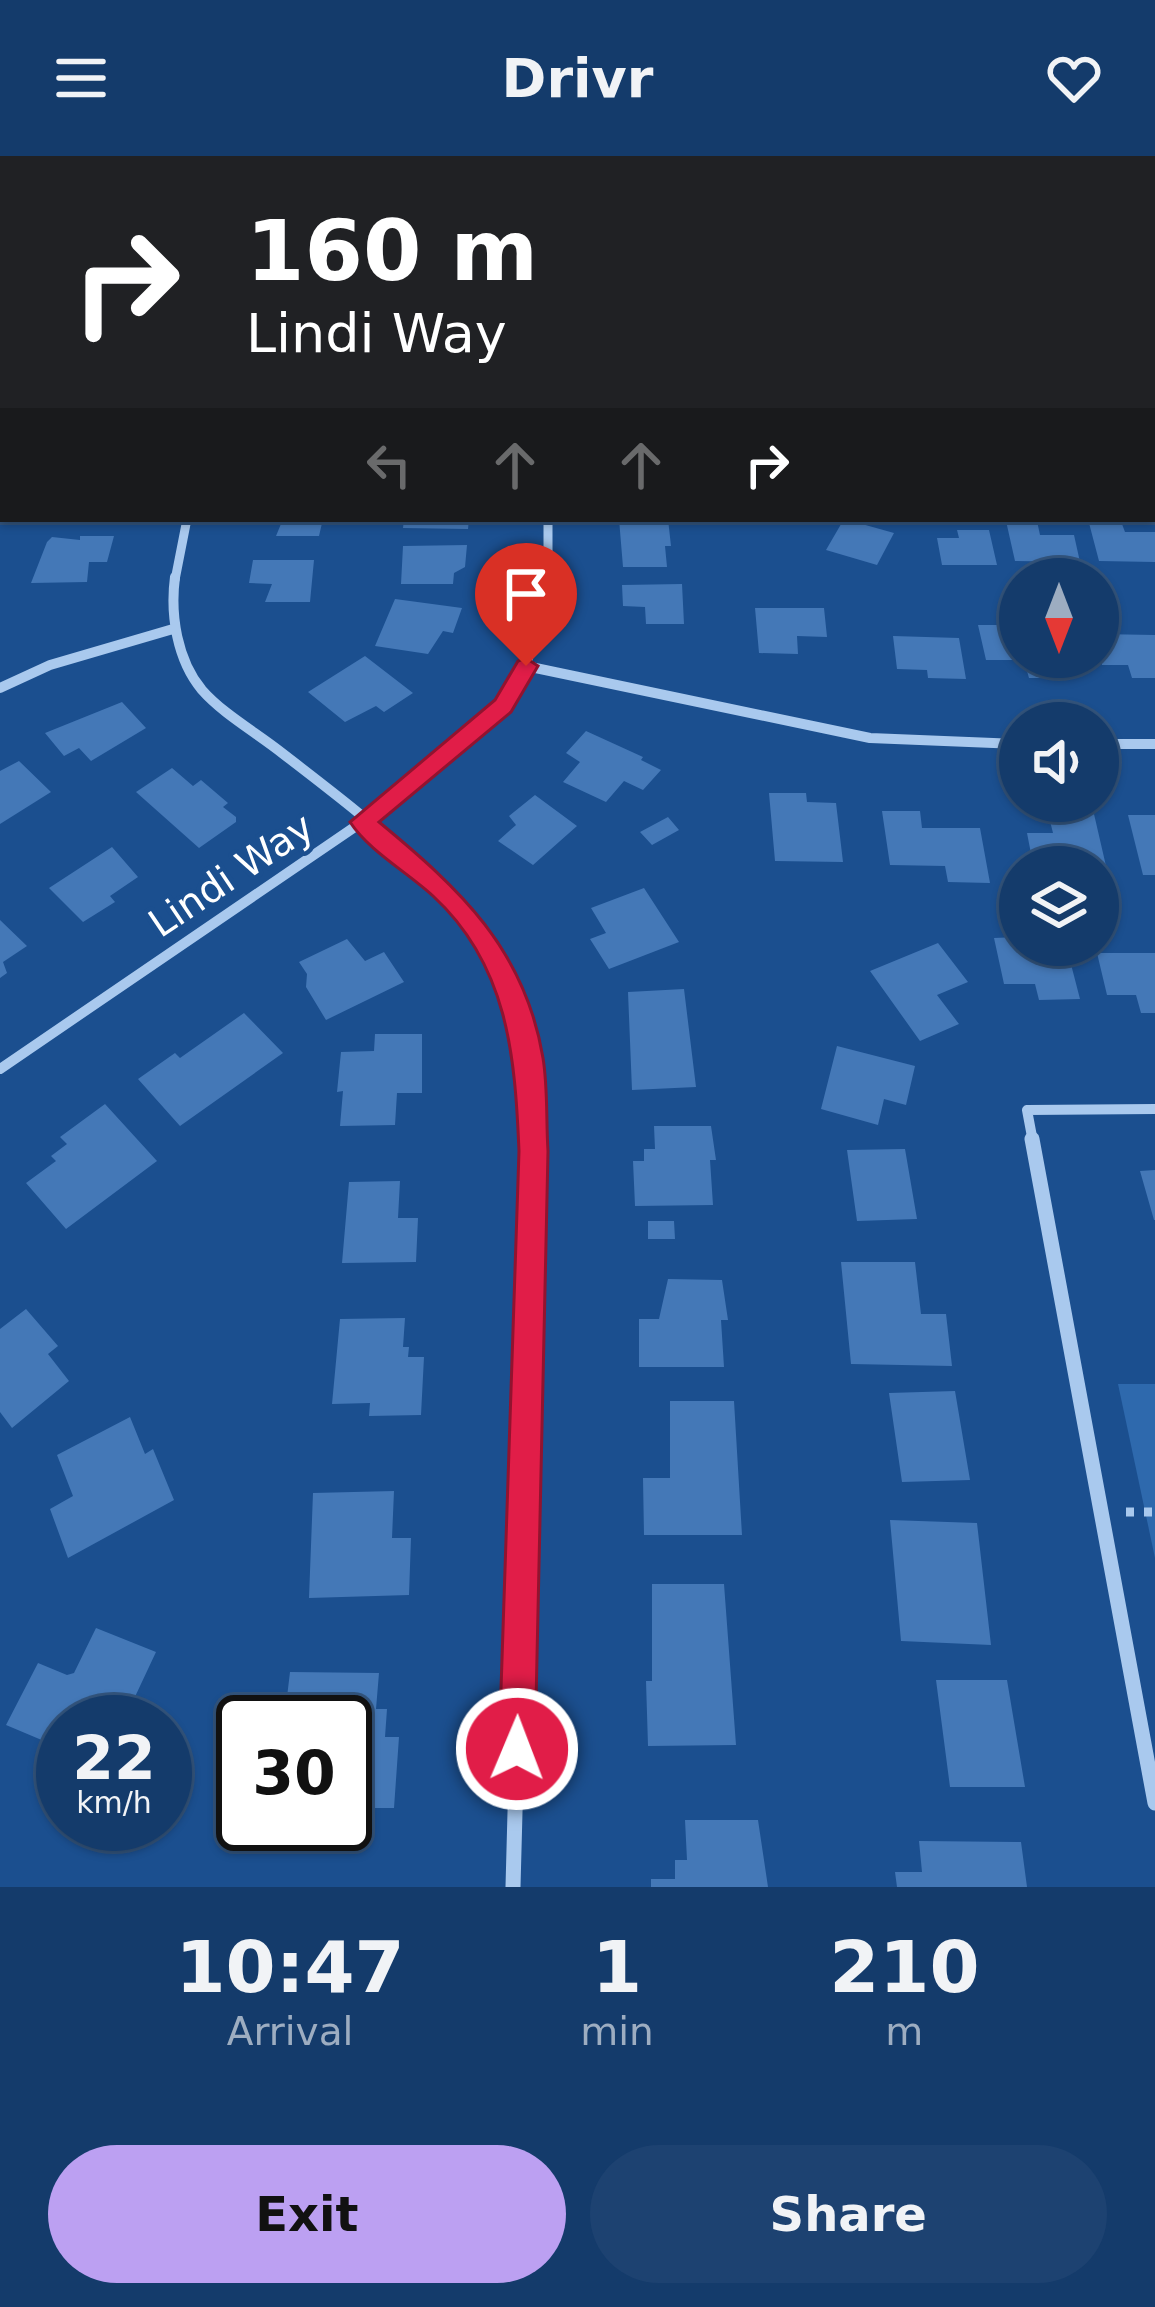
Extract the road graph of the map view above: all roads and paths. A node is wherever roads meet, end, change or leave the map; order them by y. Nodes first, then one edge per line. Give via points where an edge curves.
1 (186, 522) edge
2 (548, 522) edge
3 (173, 629) junction
4 (526, 666) junction
5 (0, 688) edge
6 (999, 744) edge
7 (1119, 744) edge
8 (1155, 744) edge
9 (362, 822) junction
10 (0, 1069) edge
11 (1155, 1109) edge
12 (1155, 1803) edge
13 (513, 1887) edge

1 - 3 street via 173,577
2 - 4 street, Lindi Way via 548,589
3 - 5 street
3 - 9 street via 203,691
4 - 6 street via 870,738
4 - 9 street, Lindi Way via 503,706
7 - 8 street
9 - 10 street, Lindi Way
9 - 13 street via 446,892 482,936 511,991 529,1059
11 - 12 street via 1027,1110

